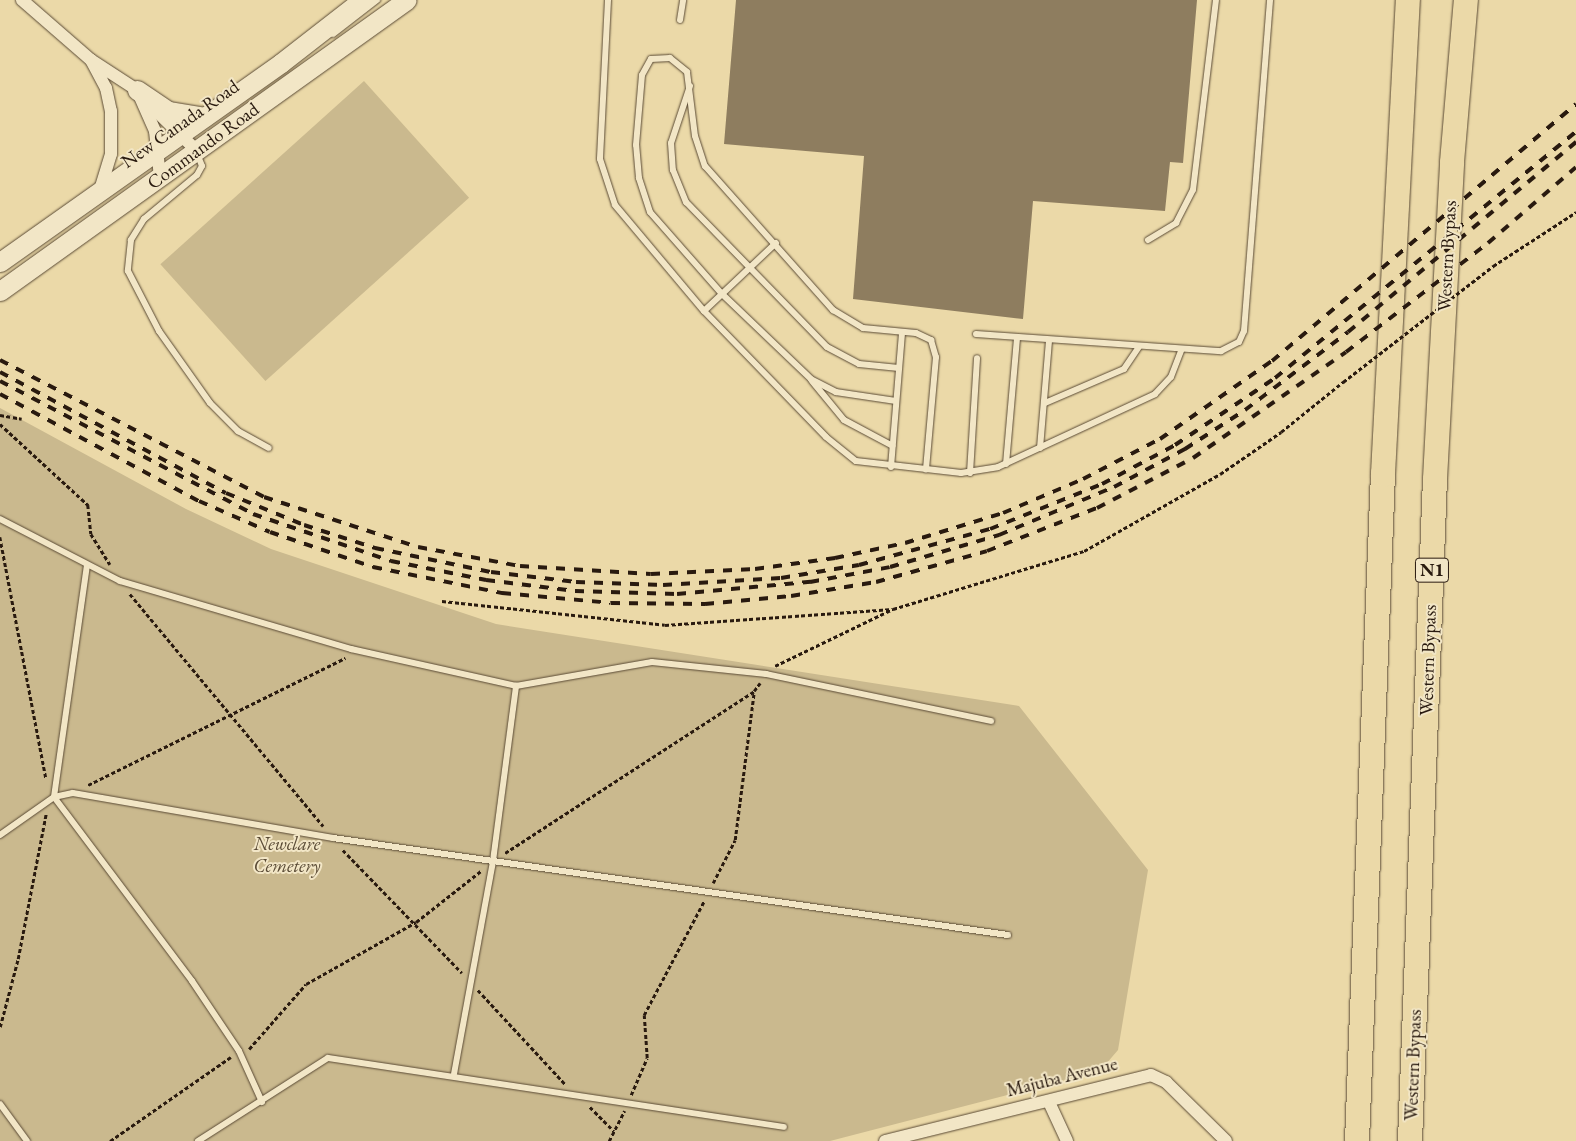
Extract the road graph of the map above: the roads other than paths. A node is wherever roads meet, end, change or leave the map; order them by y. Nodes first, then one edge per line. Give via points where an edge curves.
1 (22, 0) edge
2 (362, 0) edge
3 (377, 0) edge
4 (394, 0) edge
5 (406, 0) edge
6 (682, 0) edge
7 (1216, 0) edge
8 (1270, 0) edge
9 (1408, 0) edge
10 (1466, 0) edge
11 (610, 1) edge
12 (680, 20) dead end
13 (91, 60) junction
14 (690, 83) junction
15 (141, 95) junction
16 (205, 118) junction
17 (189, 142) junction
18 (160, 164) junction
19 (99, 192) junction
20 (1148, 240) dead end
21 (776, 243) junction
22 (0, 262) edge
23 (748, 270) junction
24 (0, 271) edge
25 (0, 281) edge
26 (0, 291) edge
27 (722, 294) junction
28 (704, 311) junction
29 (902, 332) junction
30 (976, 334) dead end
31 (1017, 337) junction
32 (1049, 341) junction
33 (1139, 347) junction
34 (1182, 349) junction
35 (977, 358) dead end
36 (899, 368) junction
37 (811, 379) junction
38 (896, 401) junction
39 (1044, 403) junction
40 (893, 446) junction
41 (270, 448) dead end
42 (1040, 448) junction
43 (1006, 464) junction
44 (891, 467) junction
45 (926, 470) junction
46 (970, 472) junction
47 (0, 519) edge
48 (87, 565) junction
49 (516, 686) junction
50 (991, 721) dead end
51 (54, 797) junction
52 (0, 835) edge
53 (494, 861) junction
54 (1008, 935) dead end
55 (454, 1074) junction
56 (262, 1102) junction
57 (1049, 1102) junction
58 (0, 1104) edge
59 (784, 1127) dead end
60 (898, 1139) edge
61 (27, 1141) edge
62 (198, 1141) edge
63 (885, 1141) edge
64 (1068, 1141) edge
65 (1226, 1141) edge
66 (1357, 1141) edge
67 (1410, 1141) edge

1 - 13 street
2 - 16 main road, Commando Road
3 - 17 lane, New Canada Road
4 - 17 lane, New Canada Road
5 - 17 main road, Commando Road
6 - 12 lane
7 - 20 lane via 1193,190 1176,223
8 - 34 lane via 1242,338 1233,348 1221,351
9 - 66 highway via 1384,464
10 - 67 highway, Western Bypass / N1 via 1452,162 1435,479
11 - 28 lane via 600,135 607,187 628,224
13 - 15 street
13 - 19 street via 106,88 111,110 111,154
14 - 21 lane via 695,136 705,166
14 - 23 lane via 671,143 678,188
14 - 27 lane via 687,72 670,58 659,56 645,66 639,100 640,178 650,212
15 - 16 main road via 168,111
15 - 17 street
15 - 18 street
16 - 17 main road, Commando Road
17 - 18 main road, Commando Road
17 - 18 main road, Commando Road
17 - 41 lane via 200,171 144,219 128,247 128,271 159,331 210,403 238,431
18 - 19 main road, Commando Road
18 - 24 lane, New Canada Road
18 - 25 lane, New Canada Road
18 - 26 main road, Commando Road
19 - 22 main road, Commando Road
21 - 23 lane
21 - 29 lane via 843,319 863,328
23 - 27 lane
23 - 36 lane via 827,347 859,364
27 - 28 lane
27 - 37 lane
28 - 44 lane via 840,451 856,461
29 - 36 lane
29 - 45 lane via 926,336 935,347
30 - 31 lane
31 - 32 lane
31 - 43 lane
32 - 33 lane
32 - 39 lane
33 - 34 lane
33 - 39 lane via 1124,369
34 - 42 lane via 1171,377 1156,394
35 - 46 lane
36 - 38 lane
37 - 38 lane via 836,392
37 - 40 lane via 844,420
38 - 40 lane
39 - 42 lane
40 - 44 lane
42 - 43 lane
43 - 46 lane
44 - 45 lane
45 - 46 lane
47 - 48 lane
48 - 49 lane via 120,581 351,649
48 - 51 lane
49 - 50 lane via 652,662 766,674
49 - 53 lane
51 - 52 lane
51 - 53 lane via 73,793 333,838
51 - 56 lane via 132,898 239,1051
53 - 54 lane
53 - 55 lane
55 - 56 lane via 328,1058
55 - 59 lane via 627,1106
56 - 62 lane
57 - 60 street, Majuba Avenue
57 - 64 street
57 - 65 street, Majuba Avenue via 1151,1075 1166,1082
58 - 61 lane
60 - 63 street, Majuba Avenue

